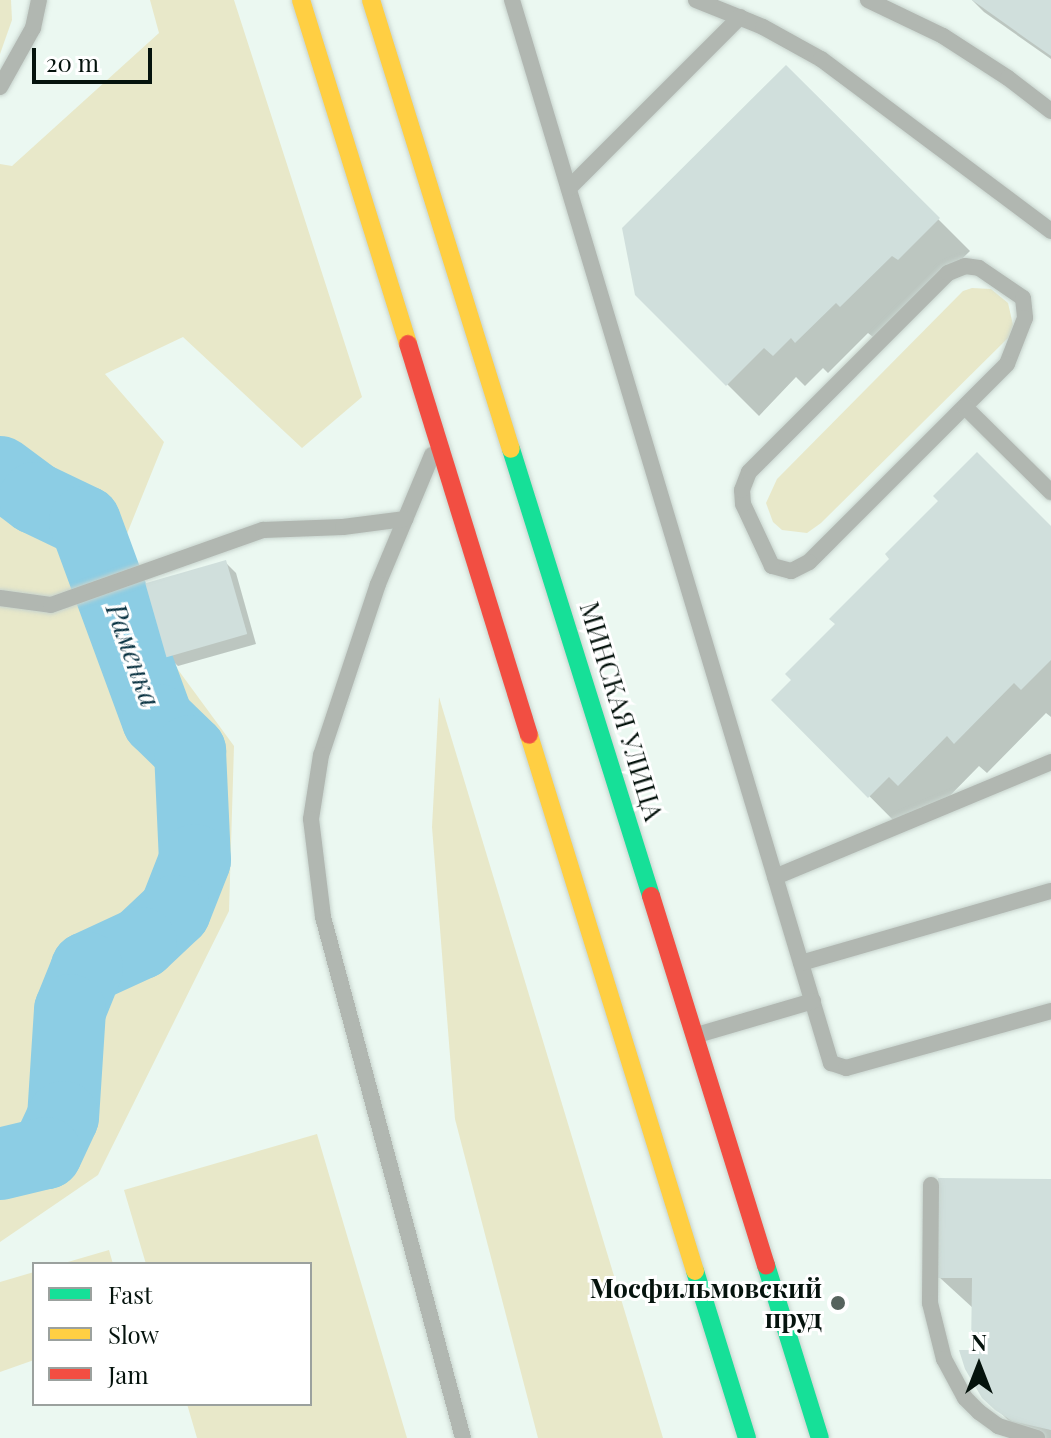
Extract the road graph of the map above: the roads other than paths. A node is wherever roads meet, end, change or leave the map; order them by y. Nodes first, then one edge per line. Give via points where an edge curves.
1 (39, 0) edge
2 (301, 0) edge
3 (371, 0) edge
4 (512, 0) edge
5 (696, 0) edge
6 (868, 0) edge
7 (740, 17) junction
8 (0, 87) edge
9 (1051, 111) edge
10 (569, 188) junction
11 (1051, 231) edge
12 (965, 407) junction
13 (439, 438) junction
14 (1051, 492) edge
15 (405, 519) junction
16 (0, 598) edge
17 (1051, 762) edge
18 (775, 877) junction
19 (1051, 891) edge
20 (801, 963) junction
21 (813, 1001) junction
22 (1051, 1011) edge
23 (697, 1035) junction
24 (931, 1185) dead end
25 (463, 1438) edge
26 (747, 1438) edge
27 (820, 1438) edge
28 (1037, 1438) edge

1 - 8 lane via 33,28
2 - 13 main road
3 - 23 main road, МИНСКАЯ УЛИЦА
4 - 10 lane
5 - 7 lane
6 - 9 lane via 943,36
7 - 10 lane
7 - 11 lane via 821,59
10 - 18 lane
12 - 12 lane via 809,562 791,571 772,566 743,504 749,472 948,273 965,266 979,268 1018,292 1025,306 1007,364
12 - 14 lane
13 - 15 lane
13 - 26 main road
15 - 16 lane via 263,530 51,605
15 - 25 lane via 321,755 311,819 323,917
17 - 18 lane
18 - 20 lane
19 - 20 lane
20 - 21 lane
21 - 22 lane via 831,1063 841,1068
21 - 23 lane
23 - 27 main road, МИНСКАЯ УЛИЦА
24 - 28 lane via 930,1303 944,1359 979,1412 998,1426

